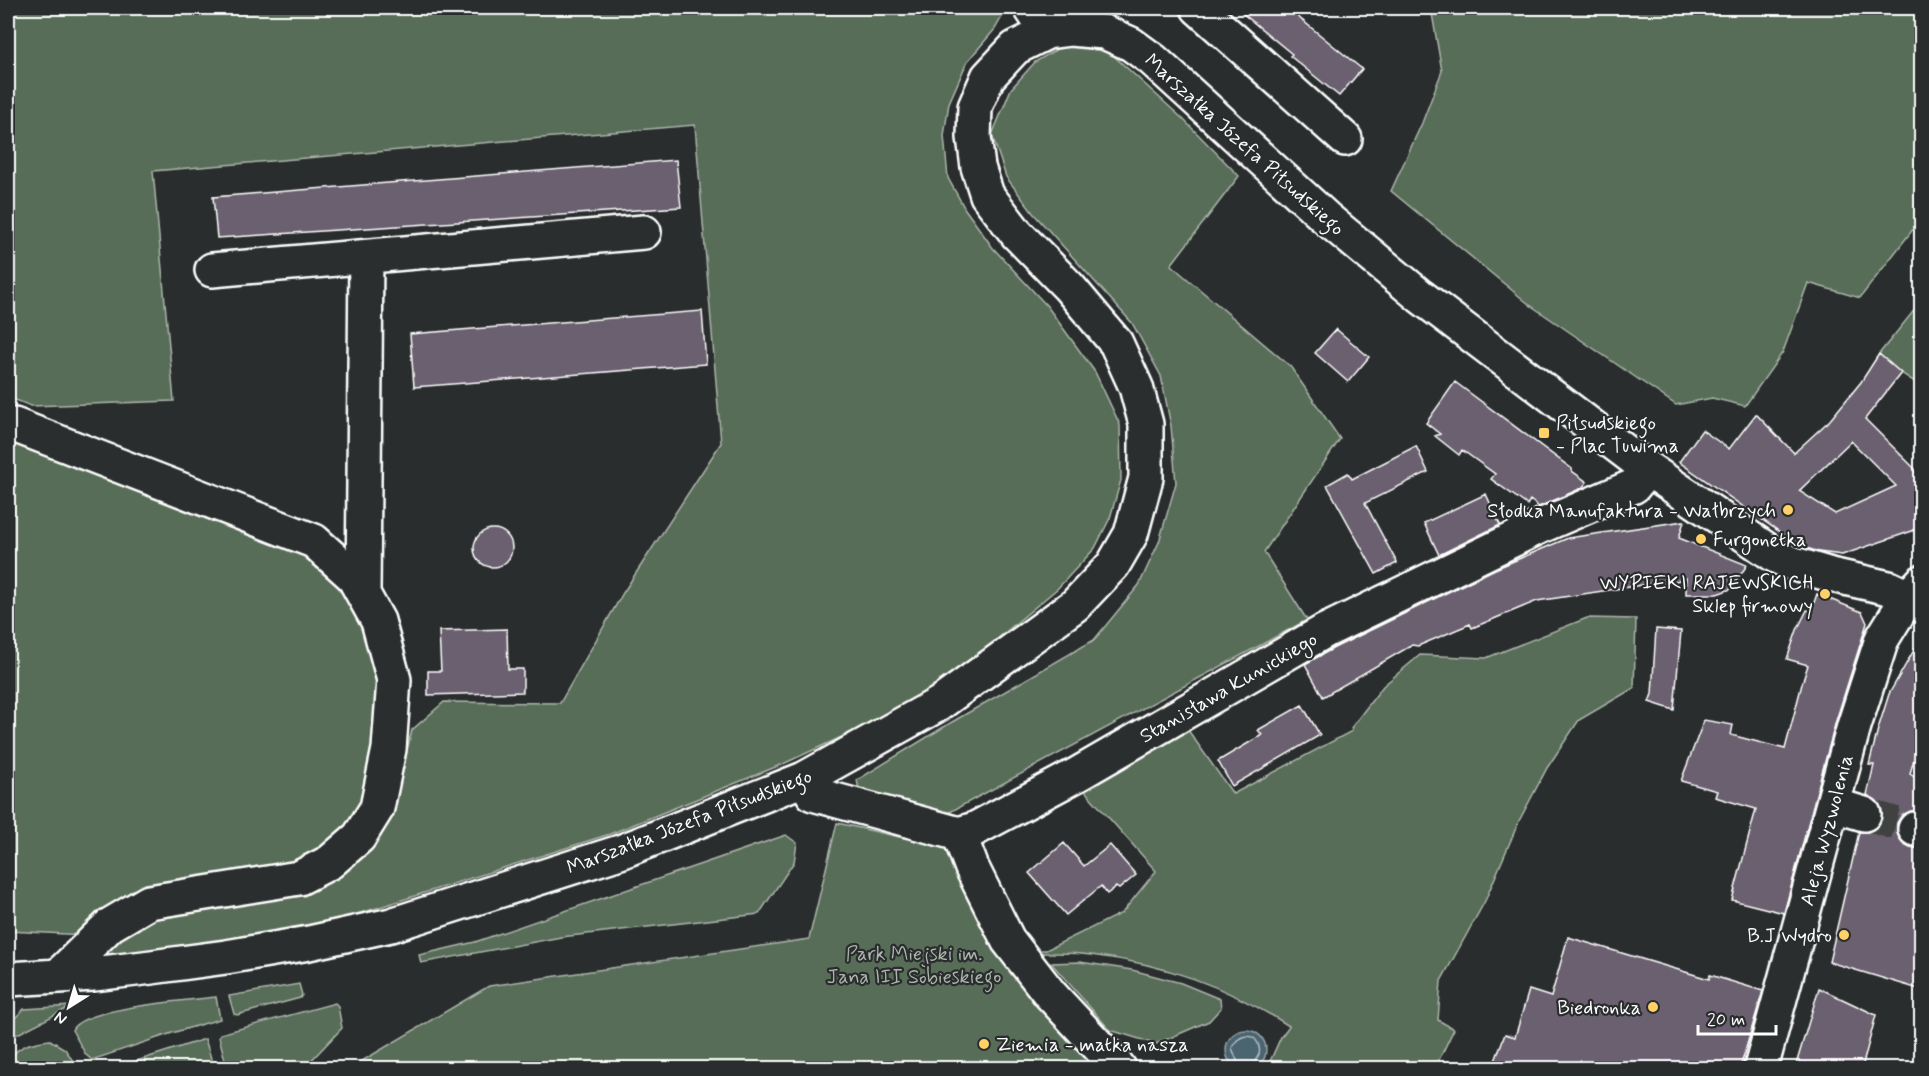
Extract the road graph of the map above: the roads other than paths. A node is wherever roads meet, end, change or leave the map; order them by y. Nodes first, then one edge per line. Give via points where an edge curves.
1 (1198, 8) edge
2 (1039, 20) edge
3 (1345, 139) dead end
4 (644, 232) dead end
5 (366, 256) junction
6 (212, 270) dead end
7 (8, 425) edge
8 (1648, 469) junction
9 (1915, 590) edge
10 (363, 593) junction
11 (804, 779) junction
12 (959, 834) junction
13 (58, 976) junction
14 (8, 979) edge
15 (1119, 1068) edge
16 (1761, 1068) edge

1 - 3 street
2 - 8 street, Marszałka Józefa Piłsudskiego via 1104,32 1153,60 1411,289
2 - 11 street, Marszałka Józefa Piłsudskiego via 988,77 975,107 978,167 987,195 1017,234 1116,342 1136,387 1146,424 1146,478 1131,534 1113,565 1075,605 939,704
4 - 5 street
5 - 6 street
5 - 10 street
7 - 10 street via 314,541 353,576
8 - 9 street, Marszałka Józefa Piłsudskiego via 1791,564 1889,588
8 - 12 street, Stanisława Kunickiego via 1634,486 1541,526 1324,631 1078,774
9 - 16 street, Aleja Wyzwolenia via 1882,639 1854,726 1849,810
10 - 13 street via 378,621 394,680 389,749 377,808 359,837 330,862 298,878 149,902 110,926
11 - 12 street via 813,794
11 - 13 street, Marszałka Józefa Piłsudskiego via 620,852 391,925 226,957
12 - 15 street via 1008,940 1050,994
13 - 14 street, Marszałka Józefa Piłsudskiego

